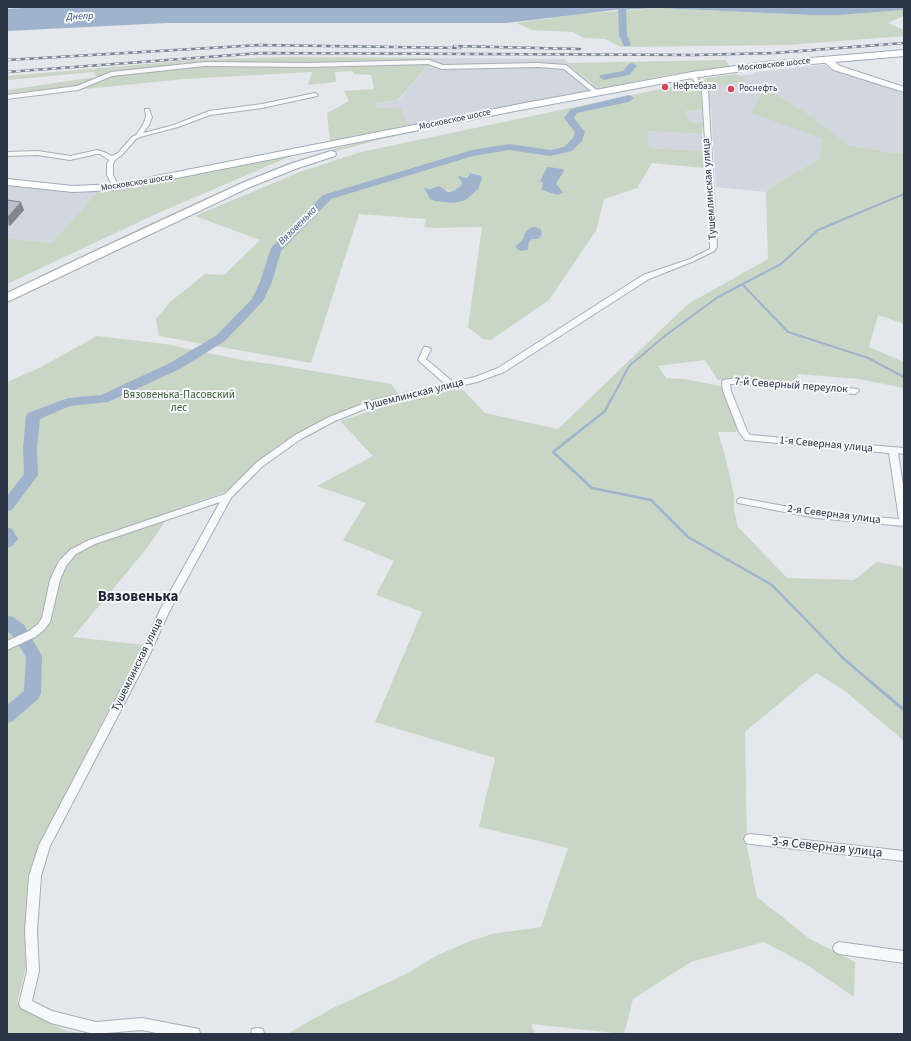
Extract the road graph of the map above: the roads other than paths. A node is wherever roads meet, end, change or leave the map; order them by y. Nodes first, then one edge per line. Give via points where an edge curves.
1 (904, 53) edge
2 (827, 60) junction
3 (692, 75) junction
4 (904, 90) edge
5 (595, 94) junction
6 (315, 95) dead end
7 (7, 97) edge
8 (148, 110) dead end
9 (138, 136) junction
10 (369, 137) junction
11 (7, 154) edge
12 (112, 159) junction
13 (7, 182) edge
14 (116, 188) junction
15 (7, 289) edge
16 (7, 298) edge
17 (427, 349) dead end
18 (452, 385) junction
19 (856, 391) dead end
20 (748, 438) joint
21 (893, 451) junction
22 (904, 451) edge
23 (228, 496) junction
24 (742, 501) dead end
25 (904, 520) edge
26 (904, 523) edge
27 (7, 646) edge
28 (750, 839) dead end
29 (904, 856) edge
30 (840, 948) dead end
31 (904, 957) edge
32 (194, 1034) edge

1 - 2 main road, Московское шоссе
2 - 3 main road, Московское шоссе
2 - 4 street via 837,68
3 - 5 main road, Московское шоссе
3 - 18 street, Тушемлинская улица via 705,91 713,223 712,250 646,277 501,370
5 - 7 street via 566,66 442,67 429,62 205,64 111,74 78,88
5 - 10 main road, Московское шоссе via 520,106
5 - 16 main road via 364,145 294,166 197,207
6 - 9 street via 209,113 176,126
8 - 9 street via 146,125
9 - 12 street
10 - 14 main road, Московское шоссе
10 - 15 main road via 305,155 259,172 88,249
11 - 12 street via 70,158 96,152
12 - 14 street via 110,175
13 - 14 main road, Московское шоссе via 73,189
17 - 18 street via 422,360
18 - 23 street, Тушемлинская улица via 373,403 332,419 298,437 260,464
19 - 20 street, 7-й Северный переулок via 726,382 743,432
20 - 21 street, 1-я Северная улица
21 - 22 street, 1-я Северная улица
21 - 25 street
23 - 27 street via 92,542 73,552 62,564 55,580 47,620 32,634
23 - 32 street, Тушемлинская улица via 164,611 143,658 45,844 35,876 33,971 25,1004 50,1016 96,1028 142,1024
24 - 26 street, 2-я Северная улица via 816,515
28 - 29 street, 3-я Северная улица
30 - 31 street

